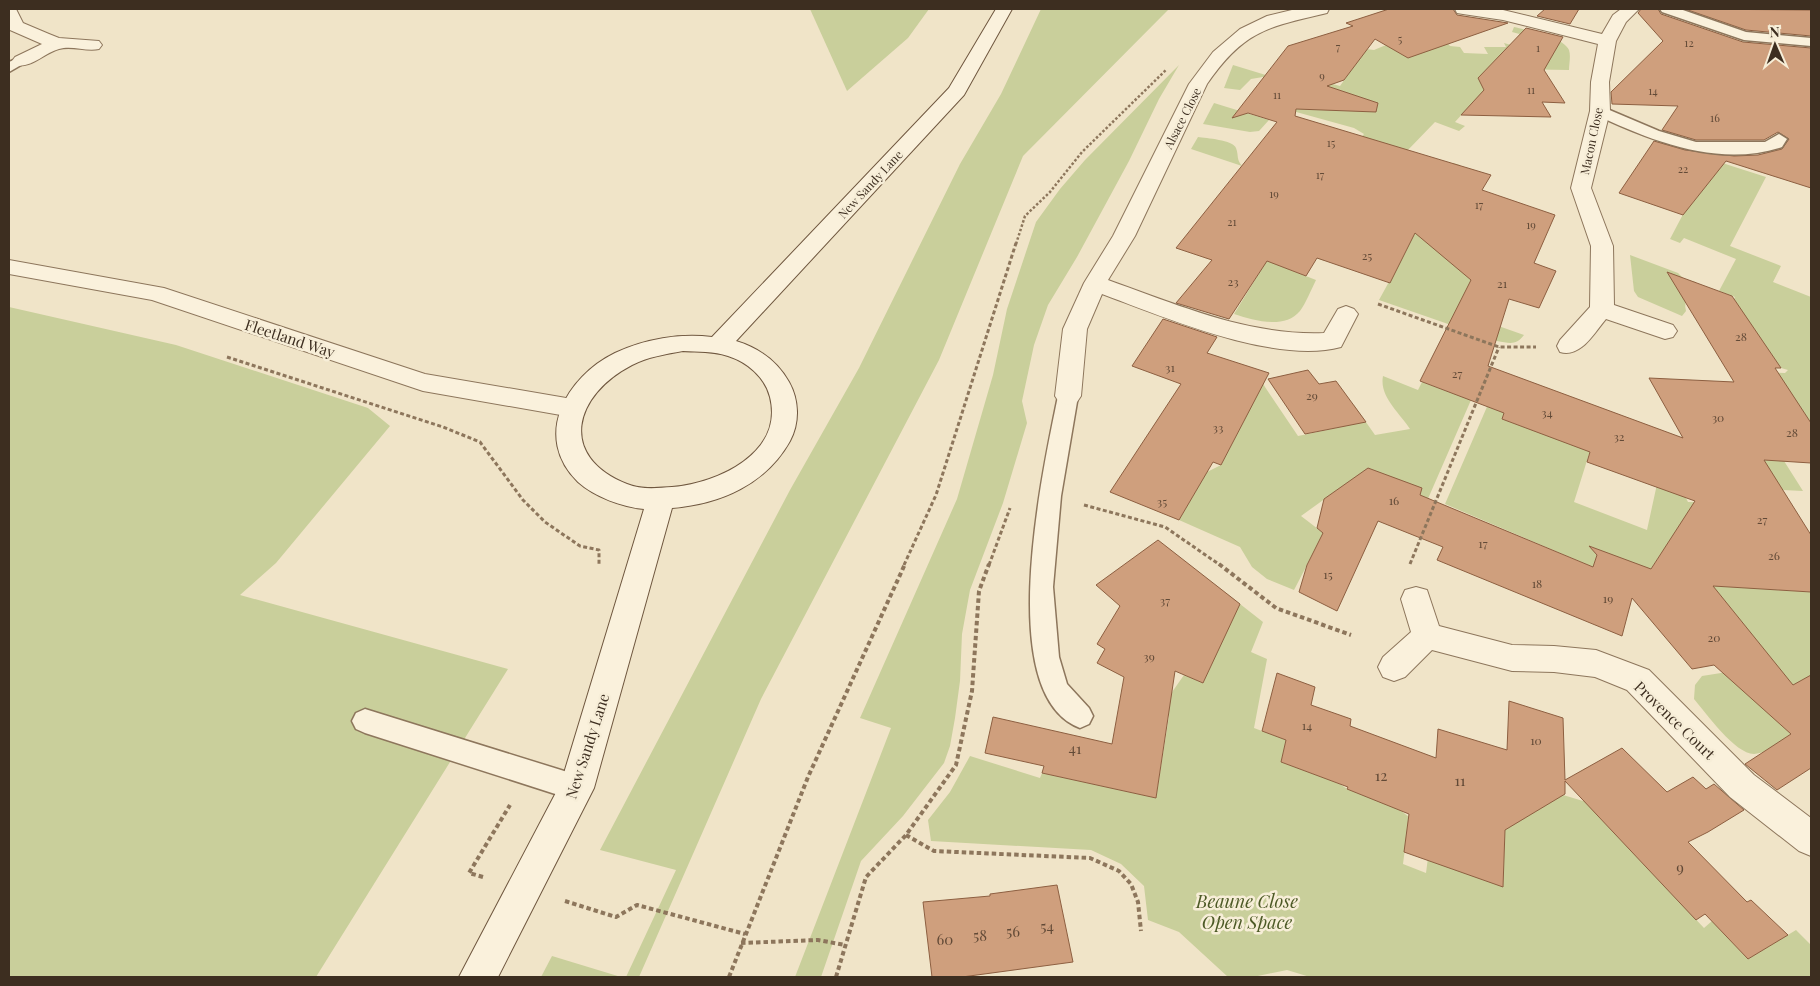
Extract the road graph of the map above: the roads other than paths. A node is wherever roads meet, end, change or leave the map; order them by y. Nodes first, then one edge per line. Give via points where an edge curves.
1 (1004, 9) edge
2 (1321, 9) edge
3 (1463, 9) edge
4 (1631, 9) edge
5 (1667, 9) edge
6 (9, 11) edge
7 (1607, 41) junction
8 (57, 42) junction
9 (1811, 42) edge
10 (93, 45) dead end
11 (15, 64) edge
12 (1600, 111) junction
13 (1779, 139) dead end
14 (9, 267) edge
15 (1095, 283) junction
16 (1602, 309) junction
17 (1346, 314) dead end
18 (1666, 332) dead end
19 (718, 345) junction
20 (1569, 346) road end
21 (1068, 396) joint
22 (572, 408) junction
23 (661, 499) junction
24 (1416, 599) road end
25 (1427, 636) junction
26 (1394, 666) dead end
27 (1080, 716) dead end
28 (365, 721) dead end
29 (577, 788) junction
30 (1811, 839) edge
31 (478, 977) edge

1 - 19 street, New Sandy Lane via 957,92
2 - 15 street, Alsace Close via 1267,22 1231,45 1211,64 1198,84 1124,236
3 - 7 street via 1503,15
4 - 7 street, Macon Close via 1619,19
5 - 9 lane via 1744,36
6 - 8 street via 16,26
7 - 12 street, Macon Close via 1600,82
8 - 10 street
8 - 11 street
12 - 13 lane via 1692,146 1767,147
12 - 16 street, Macon Close via 1581,188 1602,246
14 - 22 street, Fleetland Way via 156,293 423,382
15 - 17 street via 1261,338 1340,349
15 - 21 street, Alsace Close via 1075,329
16 - 18 street
16 - 20 street
19 - 22 street via 683,343 648,349 616,363 589,383
19 - 23 street via 754,359 769,370 783,390 786,414 779,439 761,463 733,482 698,495
21 - 27 lane via 1050,496 1041,586 1046,657 1056,690
22 - 23 street via 567,434 574,459 594,480 624,494
23 - 29 street, New Sandy Lane
24 - 25 street
25 - 26 street
25 - 30 street, Provence Court via 1512,658 1596,664 1638,680 1742,786
28 - 29 lane
29 - 31 street, New Sandy Lane

